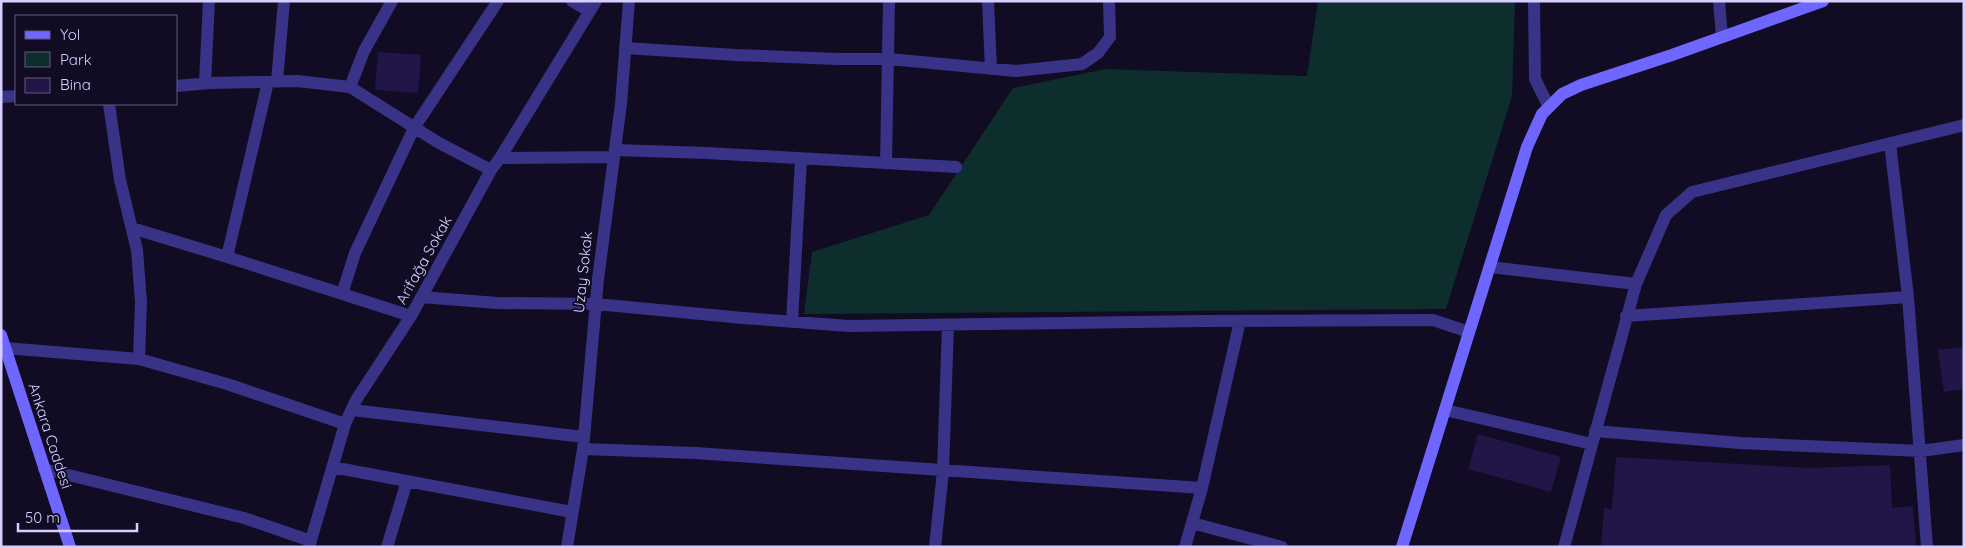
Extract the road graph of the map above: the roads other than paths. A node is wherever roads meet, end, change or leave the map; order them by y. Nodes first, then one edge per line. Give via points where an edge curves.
1 (209, 1) edge
2 (284, 1) edge
3 (392, 1) edge
4 (498, 1) edge
5 (572, 1) edge
6 (629, 1) edge
7 (889, 1) edge
8 (988, 1) edge
9 (1109, 1) edge
10 (1534, 1) edge
11 (1719, 1) edge
12 (1823, 1) edge
13 (592, 6) edge
14 (1722, 37) junction
15 (625, 48) junction
16 (889, 58) junction
17 (991, 69) junction
18 (273, 81) junction
19 (205, 83) junction
20 (178, 86) edge
21 (350, 87) junction
22 (15, 96) edge
23 (1, 97) edge
24 (109, 105) edge
25 (1549, 107) junction
26 (1964, 125) edge
27 (414, 128) junction
28 (1890, 143) junction
29 (614, 154) junction
30 (500, 158) junction
31 (802, 159) junction
32 (886, 163) junction
33 (956, 167) dead end
34 (491, 170) junction
35 (132, 228) junction
36 (227, 257) junction
37 (1490, 267) junction
38 (1636, 284) junction
39 (342, 294) junction
40 (421, 297) junction
41 (1908, 297) junction
42 (596, 304) junction
43 (411, 316) junction
44 (1626, 316) junction
45 (1240, 321) junction
46 (792, 322) junction
47 (948, 324) junction
48 (1469, 332) junction
49 (1, 335) edge
50 (5, 348) junction
51 (139, 359) junction
52 (352, 410) junction
53 (1445, 410) junction
54 (345, 424) junction
55 (1595, 431) junction
56 (584, 443) junction
57 (1592, 444) junction
58 (1964, 445) edge
59 (1921, 451) junction
60 (332, 466) junction
61 (44, 469) junction
62 (943, 471) junction
63 (406, 481) junction
64 (1202, 488) junction
65 (572, 512) junction
66 (1192, 524) junction
67 (310, 544) edge
68 (70, 547) edge
69 (387, 547) edge
70 (567, 547) edge
71 (935, 547) edge
72 (1185, 547) edge
73 (1282, 547) edge
74 (1402, 547) edge
75 (1564, 547) edge
76 (1927, 547) edge

1 - 19 street
2 - 18 street
3 - 21 street via 364,51
4 - 27 street
5 - 13 street
6 - 15 street, Uzay Sokak
7 - 16 street
8 - 17 street
9 - 17 street via 1110,37 1098,53 1082,64 1016,71
10 - 25 street via 1535,79
11 - 14 street
12 - 14 street
13 - 30 street, Arifağa Sokak
14 - 25 street via 1581,85 1562,94
15 - 16 street via 838,59
15 - 29 street, Uzay Sokak
16 - 17 street
16 - 32 street
18 - 19 street
18 - 21 street
18 - 36 street
19 - 20 street
21 - 27 street
22 - 23 street
24 - 35 street via 120,180
25 - 37 street via 1542,114 1527,147
26 - 28 street
27 - 34 street
27 - 39 street via 355,253
28 - 38 street via 1692,192 1666,215
28 - 41 street
29 - 30 street
29 - 31 street via 706,153
29 - 42 street, Uzay Sokak
30 - 34 street, Arifağa Sokak
31 - 32 street
31 - 46 street
32 - 33 street
34 - 40 street, Arifağa Sokak
35 - 36 street
35 - 51 street via 141,302
36 - 39 street
37 - 38 street
37 - 48 street
38 - 44 street
39 - 43 street
40 - 42 street via 497,303
40 - 43 street, Arifağa Sokak
41 - 44 street
41 - 59 street
42 - 46 street
42 - 56 street, Uzay Sokak
43 - 52 street, Arifağa Sokak
44 - 55 street
45 - 47 street
45 - 48 street via 1432,320
45 - 64 street
46 - 47 street via 849,326
47 - 62 street
48 - 53 street
49 - 50 street, Ankara Caddesi
50 - 51 street
50 - 61 street, Ankara Caddesi
51 - 54 street via 227,384
52 - 54 street, Arifağa Sokak
52 - 56 street
53 - 57 street
53 - 74 street
54 - 60 street, Arifağa Sokak
55 - 57 street
55 - 59 street via 1740,443
56 - 62 street
56 - 65 street, Uzay Sokak
57 - 75 street
58 - 59 street
59 - 76 street
60 - 63 street
60 - 67 street, Arifağa Sokak
61 - 67 street via 244,518
61 - 68 street, Ankara Caddesi
62 - 64 street
62 - 71 street
63 - 65 street
63 - 69 street
64 - 66 street
65 - 70 street, Uzay Sokak
66 - 72 street
66 - 73 street

